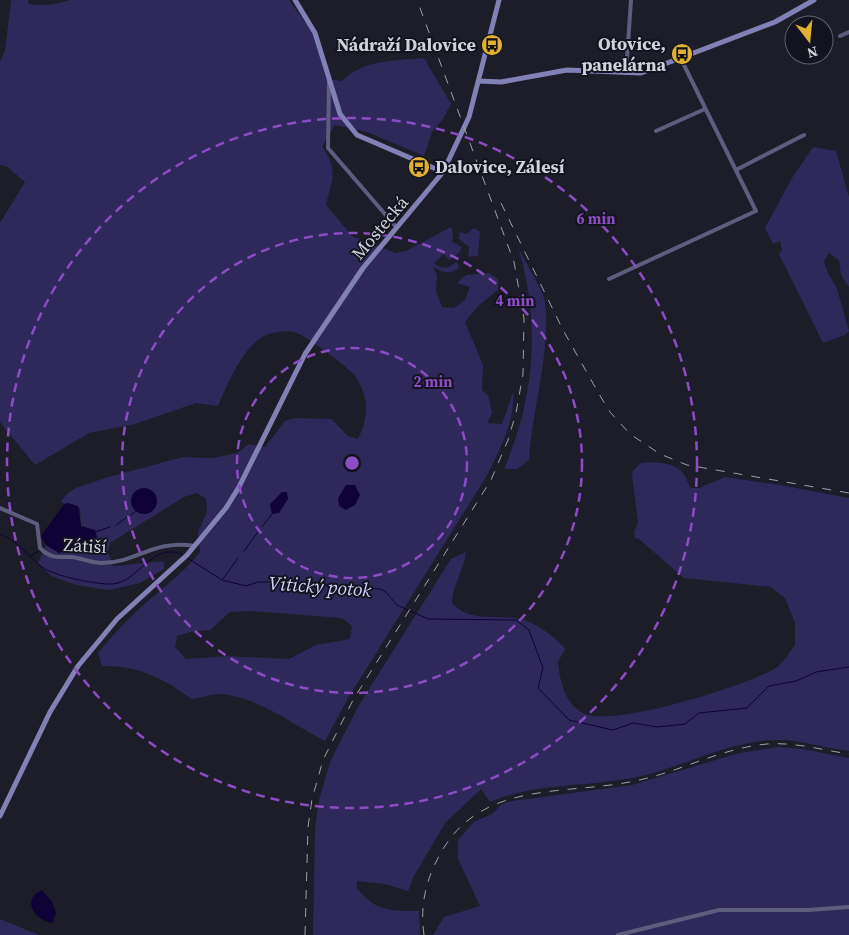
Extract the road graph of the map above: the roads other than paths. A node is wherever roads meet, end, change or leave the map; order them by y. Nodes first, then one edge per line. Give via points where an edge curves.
1 (295, 0) edge
2 (499, 0) edge
3 (631, 0) edge
4 (814, 0) edge
5 (849, 32) edge
6 (840, 36) dead end
7 (681, 59) junction
8 (626, 72) junction
9 (329, 76) junction
10 (479, 82) junction
11 (705, 109) junction
12 (656, 131) dead end
13 (804, 135) dead end
14 (736, 170) junction
15 (443, 172) junction
16 (397, 228) junction
17 (609, 279) dead end
18 (0, 508) edge
19 (195, 546) junction
20 (0, 816) edge
21 (849, 907) edge
22 (618, 935) edge

1 - 9 street via 316,32
2 - 10 street, Mostecká
3 - 8 street
4 - 7 street via 775,22
5 - 6 street
7 - 8 street via 641,73
7 - 11 street
8 - 10 street via 567,70 501,82
9 - 15 street via 340,114 358,135
9 - 16 street via 328,148
10 - 15 street, Mostecká via 467,121
11 - 12 street
11 - 14 street
13 - 14 street
14 - 17 street via 756,210
15 - 16 street, Mostecká
16 - 19 street, Mostecká via 363,268 305,354 239,487
18 - 19 street, Zátiší via 37,524 40,548 55,558 72,557 101,563 168,544
19 - 20 street, Mostecká via 117,619 78,666 50,712
21 - 22 street via 719,910

